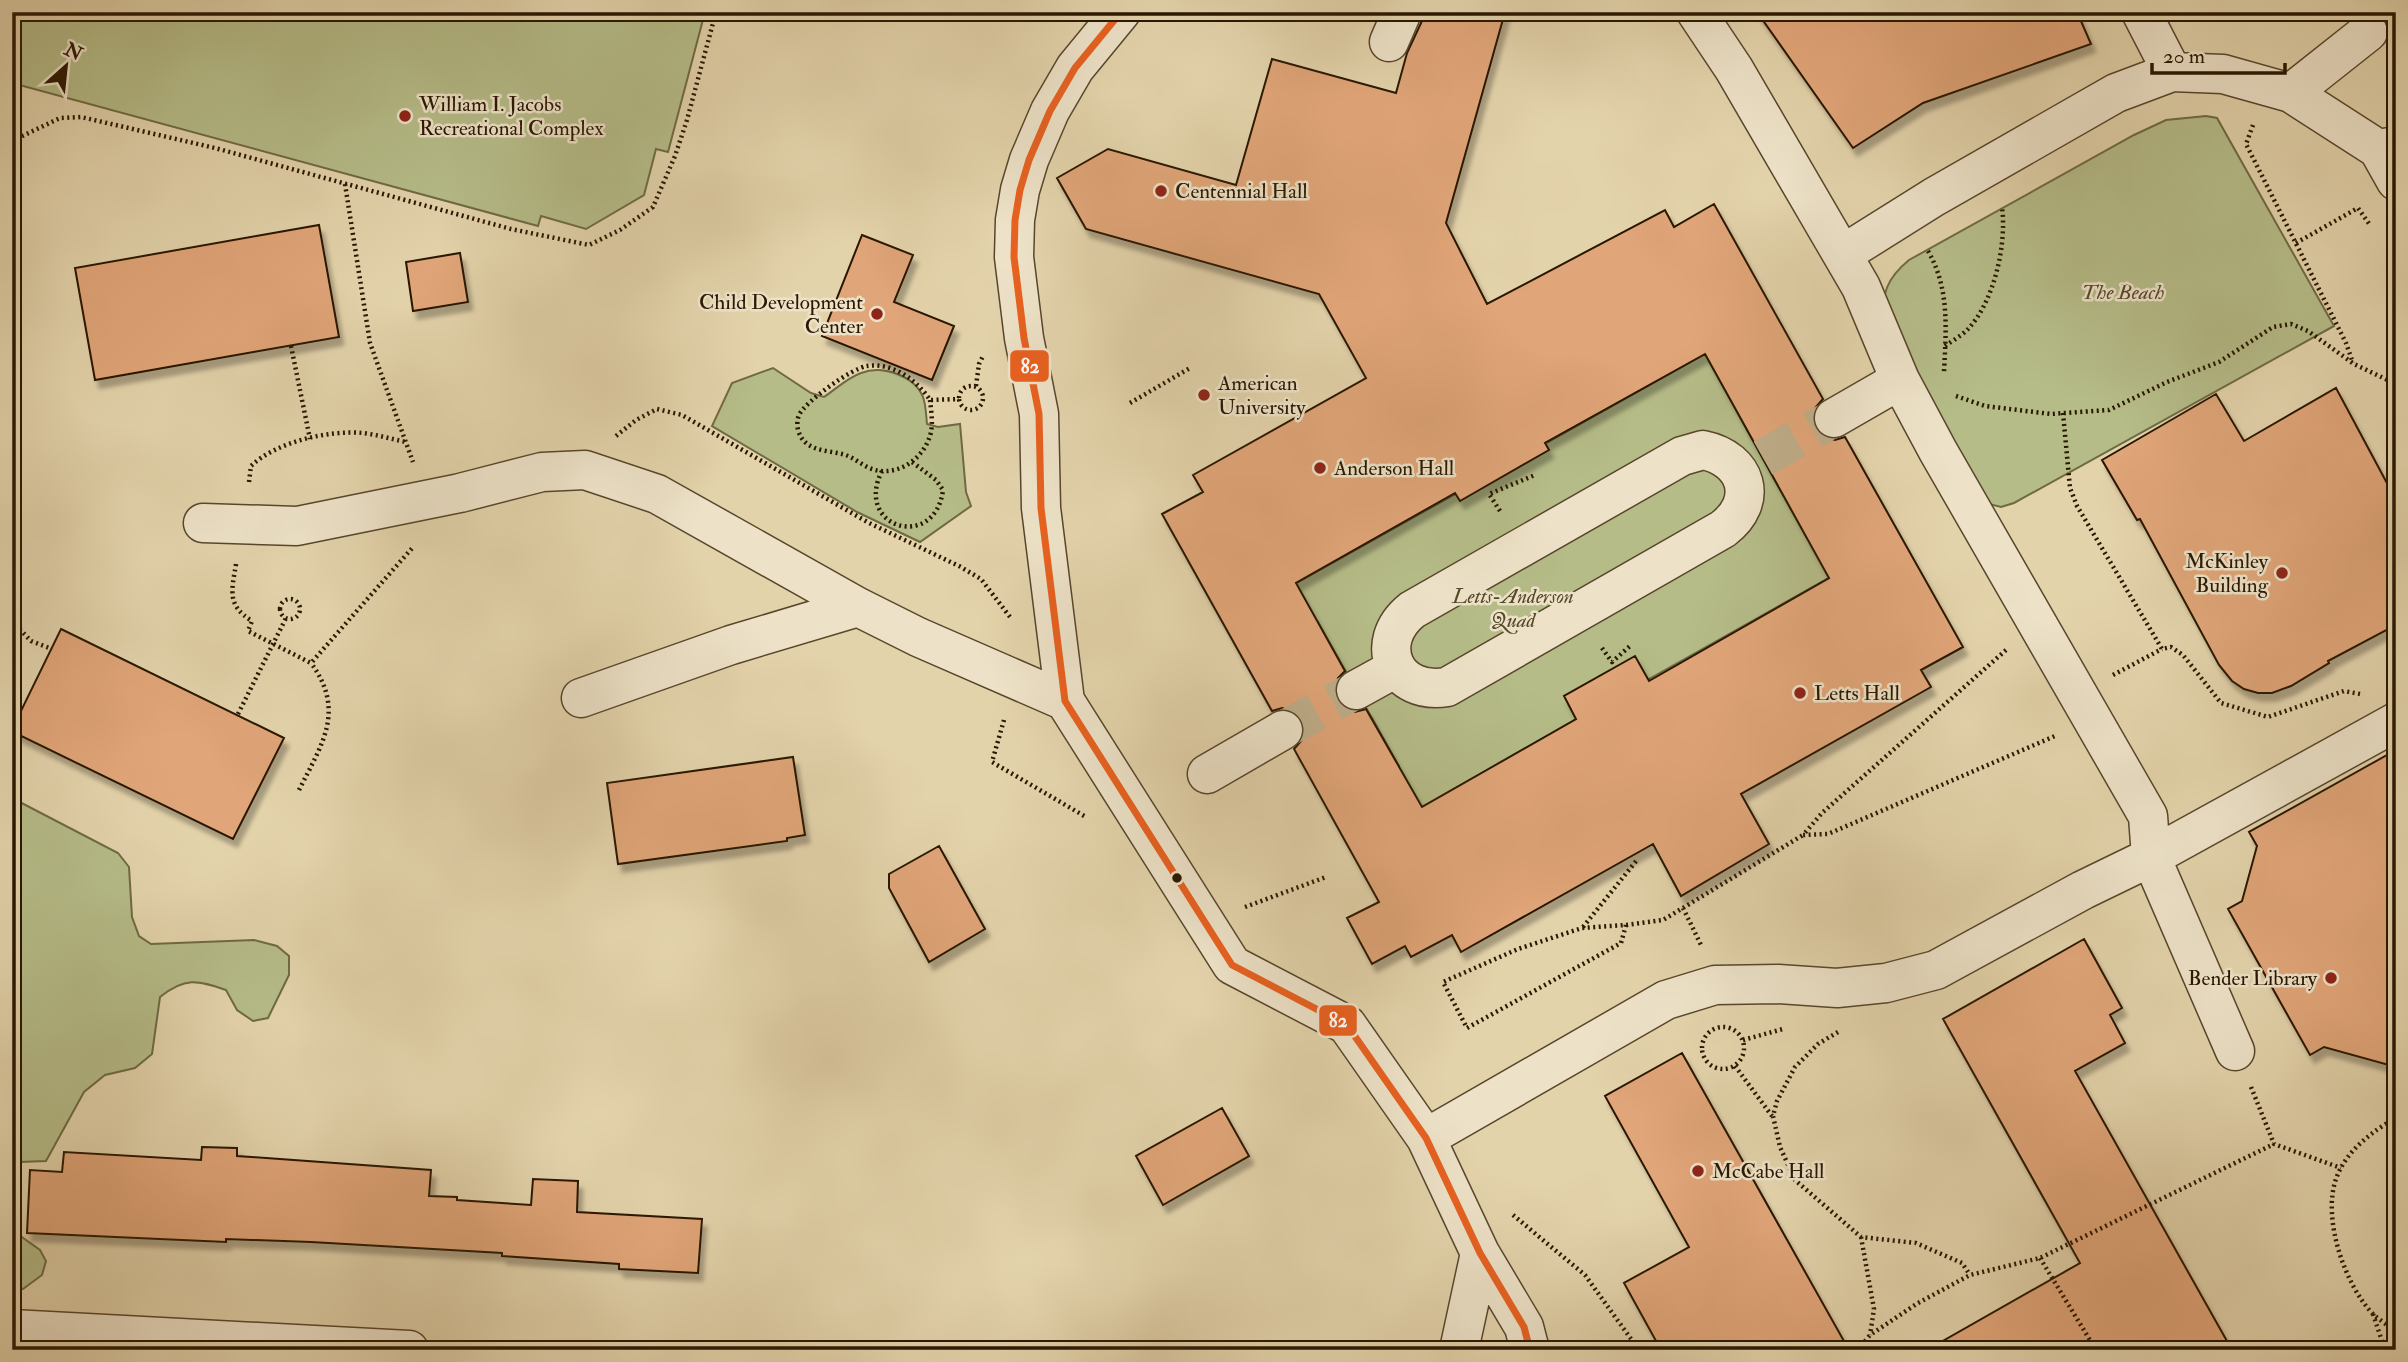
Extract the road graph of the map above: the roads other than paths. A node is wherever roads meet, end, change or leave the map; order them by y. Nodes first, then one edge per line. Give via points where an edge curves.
1 (1121, 12) edge
2 (1696, 12) edge
3 (2141, 12) edge
4 (2368, 32) tunnel mouth
5 (2172, 72) junction
6 (2291, 93) junction
7 (2390, 159) edge
8 (1843, 254) junction
9 (1900, 380) junction
10 (1834, 418) tunnel mouth
11 (203, 523) dead end
12 (858, 607) junction
13 (1396, 668) junction
14 (1356, 690) tunnel mouth
15 (581, 698) dead end
16 (1065, 701) junction
17 (2391, 725) edge
18 (1283, 730) tunnel mouth
19 (1207, 774) dead end
20 (2151, 857) junction
21 (2235, 1051) road end
22 (1426, 1138) junction
23 (1480, 1253) junction
24 (12, 1329) edge
25 (409, 1350) edge
26 (1459, 1350) edge
27 (1530, 1350) edge

1 - 16 street via 1075,68 1050,111 1029,160 1015,220 1014,257 1039,414 1041,508
2 - 8 street
3 - 5 street
4 - 6 street
5 - 6 street via 2223,74
5 - 8 street via 2116,93
6 - 7 street
8 - 9 street
9 - 10 street
9 - 20 street via 2148,816
11 - 12 street via 297,526 542,472 584,470 657,494
12 - 15 street via 731,645
12 - 16 street
13 - 13 street via 1418,687 1433,689 1447,687 1477,670 1733,521 1751,465 1703,450 1688,452 1412,610 1394,630 1391,642
13 - 14 street
16 - 22 street via 1232,965 1347,1025
17 - 20 street
18 - 19 street
20 - 21 street
20 - 22 street via 1936,970 1886,984 1838,988 1715,985 1666,1000
22 - 23 street
23 - 26 street
23 - 27 street via 1524,1328
24 - 25 street

